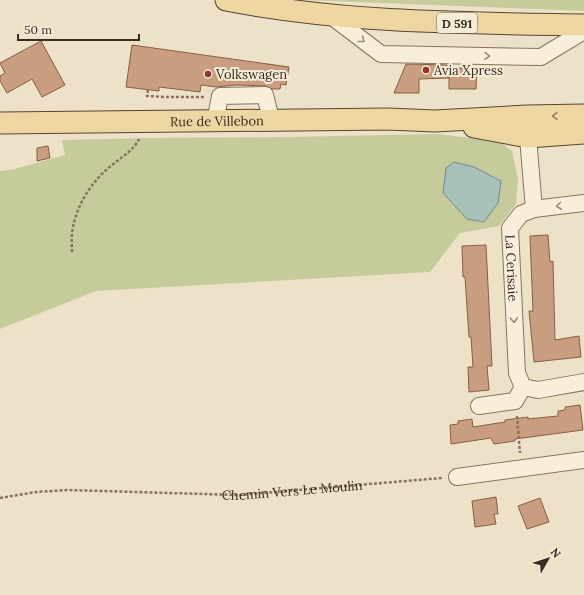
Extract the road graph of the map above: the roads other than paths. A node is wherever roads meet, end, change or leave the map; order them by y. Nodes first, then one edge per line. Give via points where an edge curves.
1 (226, 0) edge
2 (331, 16) junction
3 (584, 25) edge
4 (584, 32) edge
5 (584, 115) edge
6 (527, 116) junction
7 (217, 120) junction
8 (270, 120) junction
9 (435, 121) junction
10 (0, 123) edge
11 (584, 133) edge
12 (528, 137) junction
13 (584, 202) edge
14 (534, 209) junction
15 (584, 382) edge
16 (523, 387) junction
17 (479, 406) dead end
18 (584, 460) edge
19 (457, 477) road end

1 - 2 main road, D 591
2 - 3 main road, D 591 via 450,23
2 -> 4 street via 381,54 541,57
5 -> 6 main road, Rue de Villebon
6 - 9 main road, Rue de Villebon
6 - 12 street
7 - 8 main road, Rue de Villebon
7 - 8 street via 220,96 265,95
7 - 10 main road, Rue de Villebon
8 - 9 main road, Rue de Villebon
9 - 12 main road, Rue de Villebon
11 - 12 main road, Rue de Villebon
12 - 14 street
13 -> 14 street, La Cerisaie
14 -> 16 street, La Cerisaie via 522,214 510,228 517,373
15 - 16 street via 538,390
16 - 17 street via 515,401
18 - 19 street

